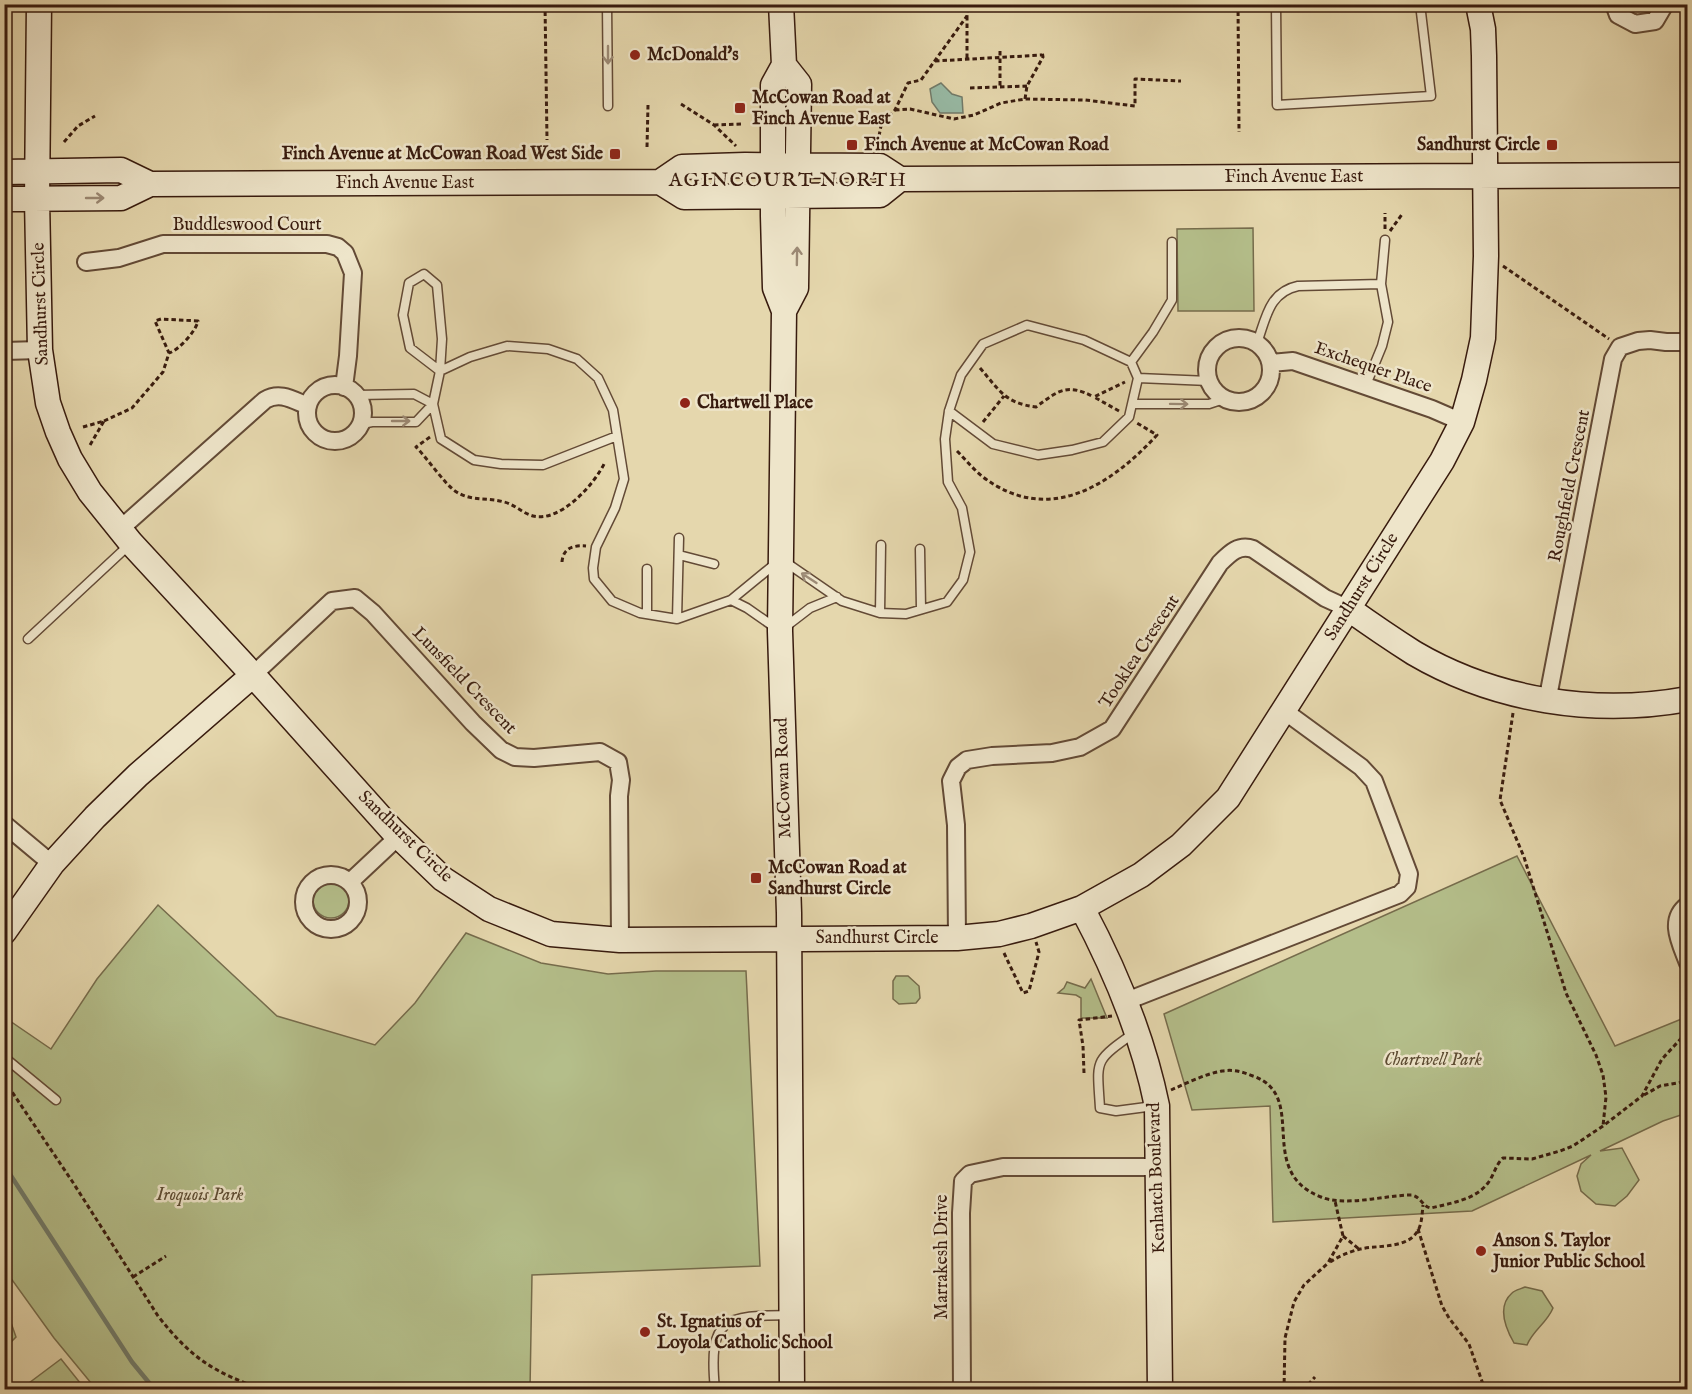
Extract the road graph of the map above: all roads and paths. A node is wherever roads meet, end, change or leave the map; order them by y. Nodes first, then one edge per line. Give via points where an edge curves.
1 (39, 4) edge
2 (545, 4) edge
3 (607, 4) edge
4 (781, 4) edge
5 (968, 4) edge
6 (1152, 4) edge
7 (1164, 4) edge
8 (1238, 4) edge
9 (1276, 4) edge
10 (1420, 4) edge
11 (1478, 4) edge
12 (1614, 4) edge
13 (1665, 4) edge
14 (967, 16) junction
15 (1000, 51) dead end
16 (1000, 57) junction
17 (967, 59) junction
18 (935, 61) junction
19 (784, 65) junction
20 (1181, 81) dead end
21 (1027, 86) junction
22 (1000, 87) junction
23 (970, 88) dead end
24 (1025, 99) junction
25 (681, 104) dead end
26 (648, 105) dead end
27 (608, 106) dead end
28 (895, 110) junction
29 (95, 116) dead end
30 (744, 124) dead end
31 (714, 125) junction
32 (1239, 132) dead end
33 (879, 136) dead end
34 (547, 140) dead end
35 (64, 142) dead end
36 (736, 146) dead end
37 (647, 147) dead end
38 (798, 165) junction
39 (773, 166) junction
40 (38, 171) junction
41 (4, 172) edge
42 (1486, 175) junction
43 (1688, 175) edge
44 (900, 179) junction
45 (660, 182) junction
46 (150, 184) junction
47 (774, 195) junction
48 (798, 195) junction
49 (37, 198) junction
50 (4, 199) edge
51 (1385, 213) dead end
52 (1403, 213) dead end
53 (1385, 240) junction
54 (1172, 242) dead end
55 (1486, 256) junction
56 (86, 262) dead end
57 (1381, 284) junction
58 (784, 311) junction
59 (1688, 342) edge
60 (1257, 343) junction
61 (1620, 347) junction
62 (39, 350) junction
63 (4, 351) edge
64 (169, 353) junction
65 (971, 361) junction
66 (1131, 362) junction
67 (1270, 363) junction
68 (440, 371) junction
69 (1138, 378) junction
70 (1209, 381) junction
71 (1366, 386) junction
72 (350, 391) junction
73 (1004, 396) junction
74 (1094, 397) dead end
75 (1224, 399) junction
76 (433, 404) junction
77 (1133, 404) junction
78 (308, 406) junction
79 (949, 411) junction
80 (104, 421) junction
81 (1462, 422) junction
82 (362, 424) junction
83 (83, 427) dead end
84 (439, 430) junction
85 (975, 431) junction
86 (617, 436) junction
87 (90, 445) dead end
88 (605, 462) dead end
89 (125, 536) junction
90 (679, 538) dead end
91 (881, 544) dead end
92 (596, 547) junction
93 (920, 549) dead end
94 (679, 555) junction
95 (781, 559) junction
96 (562, 562) dead end
97 (714, 564) dead end
98 (647, 569) dead end
99 (837, 597) junction
100 (731, 600) junction
101 (921, 609) junction
102 (1349, 609) junction
103 (880, 613) junction
104 (647, 614) junction
105 (677, 619) junction
106 (780, 631) junction
107 (28, 639) dead end
108 (253, 675) junction
109 (1516, 694) junction
110 (1688, 699) edge
111 (1547, 702) junction
112 (1283, 710) junction
113 (4, 824) edge
114 (399, 837) junction
115 (52, 864) junction
116 (350, 882) dead end
117 (1688, 905) edge
118 (1082, 908) junction
119 (1031, 926) junction
120 (4, 932) edge
121 (999, 934) junction
122 (789, 938) junction
123 (957, 938) junction
124 (620, 940) junction
125 (1688, 963) edge
126 (1129, 1014) junction
127 (1688, 1031) edge
128 (4, 1057) edge
129 (1084, 1073) dead end
130 (4, 1080) edge
131 (1688, 1081) edge
132 (1642, 1096) junction
133 (56, 1100) dead end
134 (1156, 1101) junction
135 (1604, 1126) junction
136 (1159, 1167) junction
137 (1335, 1201) junction
138 (1424, 1204) junction
139 (1418, 1229) junction
140 (1343, 1236) junction
141 (1359, 1249) junction
142 (166, 1256) dead end
143 (1328, 1263) junction
144 (133, 1277) junction
145 (791, 1315) junction
146 (1315, 1377) dead end
147 (265, 1389) edge
148 (715, 1389) edge
149 (792, 1389) edge
150 (962, 1389) edge
151 (1160, 1389) edge
152 (1284, 1389) edge
153 (1303, 1389) edge
154 (1485, 1389) edge

1 - 40 street, Sandhurst Circle
2 - 34 path
3 -> 27 lane
4 - 19 street, McCowan Road
5 - 14 path
6 - 7 path
8 - 32 path
9 - 10 lane via 1277,105 1431,96
11 - 42 street, Sandhurst Circle via 1484,47
12 - 13 street via 1618,15 1635,24 1655,21
14 - 17 path
14 - 18 path
15 - 16 path
16 - 17 path
16 - 21 path via 1042,53
16 - 22 path
17 - 18 path
18 - 28 path via 921,80 908,83
19 - 38 street, McCowan Road via 799,84
19 - 39 street, McCowan Road via 772,85
20 - 24 path via 1136,79 1135,106
21 - 22 path
21 - 24 path
22 - 23 path
24 - 28 path via 964,119
25 - 31 path
26 - 37 path
28 - 33 path via 881,126
29 - 35 path via 78,126
30 - 31 path
31 - 36 path
38 - 39 street, Finch Avenue East
38 - 44 street, Finch Avenue East via 880,166
38 - 48 street, McCowan Road
39 - 45 street, Finch Avenue East via 682,167
39 - 47 street, McCowan Road
40 - 41 street, Finch Avenue East
40 - 46 street, Finch Avenue East via 121,170
40 - 49 street, Sandhurst Circle
42 - 43 street, Finch Avenue East
42 - 44 street, Finch Avenue East
42 - 55 street, Sandhurst Circle
44 - 48 street via 880,195
45 - 46 street, Finch Avenue East
45 - 47 street via 684,197
49 -> 46 street, Finch Avenue East via 121,198
47 - 48 street
47 - 58 street, McCowan Road via 776,288
58 -> 48 street, McCowan Road via 796,288
49 - 50 street, Finch Avenue East
49 - 62 street, Sandhurst Circle
51 - 53 path
52 - 53 path
53 - 57 lane
54 - 66 lane via 1172,300
55 - 61 path
55 - 81 street, Sandhurst Circle via 1483,338
56 - 72 street, Buddleswood Court via 119,258 163,244 338,247 345,253 353,273
57 - 60 lane via 1286,289 1274,299
57 - 71 lane via 1388,322
58 - 95 street, McCowan Road
59 - 61 street via 1638,341
60 - 67 street
60 - 70 street via 1242,338 1222,343 1209,360
61 - 111 street, Roughfield Crescent via 1613,359
62 - 63 street
62 - 89 street, Sandhurst Circle via 48,403 70,459
64 - 64 path via 155,321 198,321 176,351
64 - 80 path via 164,372 132,408
65 - 66 lane via 983,344 1027,326 1084,340
65 - 73 path
65 - 79 lane via 961,375
66 - 69 lane
67 - 71 street, Exchequer Place via 1293,361
67 - 75 street via 1269,384 1255,399
68 - 68 lane via 442,339 437,285 424,274 409,282 403,315 410,348
68 - 76 lane
68 - 86 lane via 507,346 548,349 577,359 598,378 613,410
69 - 70 lane
69 - 77 lane
70 - 75 street
71 - 81 street, Exchequer Place
72 - 76 lane via 414,394
72 - 78 street via 335,385 318,391
72 - 82 street via 363,409
73 - 74 path via 1036,407 1066,388
73 - 85 path
77 -> 75 lane via 1209,404
82 -> 76 lane via 416,422
76 - 84 lane
77 - 85 lane via 1129,417 1103,442 1072,450 1038,455 993,444
78 - 82 street via 310,424 322,438 340,441 357,432
78 - 89 street via 280,395 265,400
79 - 85 lane
79 - 101 lane via 945,439 948,482 962,508 970,552 963,580 947,602
80 - 83 path
80 - 87 path
81 - 102 street, Sandhurst Circle via 1442,461
84 - 86 lane via 441,439 474,460 501,464 543,465
84 - 88 path via 416,447 454,490 467,498 505,502 535,517 549,516 581,496
86 - 92 lane via 624,479
89 - 107 lane
89 - 108 street, Sandhurst Circle
90 - 94 lane
91 - 103 lane
92 - 96 path via 573,546 562,555
92 - 104 lane via 594,579 612,601
93 - 101 lane
94 - 97 lane
94 - 105 lane
99 -> 95 lane
95 - 100 lane
95 - 106 street, McCowan Road
98 - 104 lane
99 - 103 lane
99 - 106 lane via 810,608
100 - 105 lane
100 - 106 lane
101 - 103 lane via 906,614
102 - 109 street via 1452,672
102 - 112 street, Sandhurst Circle
102 - 123 street, Tooklea Crescent via 1325,598 1253,549 1234,550 1220,563 1112,729 1074,749 992,756 967,760 958,766 951,781 956,825
104 - 105 lane
106 - 122 street, McCowan Road
108 - 114 street, Sandhurst Circle
108 - 115 street via 138,775
108 - 124 street, Lunsfield Crescent via 332,601 355,598 501,750 515,757 534,758 600,752 618,762
109 - 111 street
109 - 135 path via 1500,800 1523,855 1566,993 1603,1075
110 - 111 street via 1656,705
112 - 118 street, Sandhurst Circle via 1228,798 1181,845 1141,875
112 - 126 street via 1361,767 1374,781 1408,874 1407,887 1400,894
113 - 115 street
114 - 116 street
114 - 124 street, Sandhurst Circle via 443,879 489,909 551,934
115 - 120 street
117 - 125 street via 1678,916 1676,929
118 - 119 street, Sandhurst Circle
118 - 126 street, Kenhatch Boulevard
119 - 121 street, Sandhurst Circle
119 - 121 path via 1039,951 1029,991 1023,993 1005,958
121 - 123 street, Sandhurst Circle
122 - 123 street, Sandhurst Circle
122 - 124 street, Sandhurst Circle
122 - 145 street, McCowan Road
126 - 129 path via 1079,1020
126 - 134 street, Kenhatch Boulevard
126 - 134 lane via 1097,1068 1100,1108 1116,1111
127 - 132 path via 1662,1059
128 - 133 lane
130 - 144 path
131 - 132 path via 1660,1086
132 - 135 path
134 - 136 street, Kenhatch Boulevard
134 - 137 path via 1213,1073 1228,1070 1267,1082 1280,1102 1290,1171 1312,1192
135 - 138 path via 1560,1151 1530,1159 1503,1158 1486,1184 1472,1196 1431,1208
136 - 150 street, Marrakesh Drive via 1002,1167 970,1174 963,1181
136 - 151 street, Kenhatch Boulevard
137 - 138 path via 1412,1195
137 - 140 path
138 - 139 path
139 - 141 path via 1404,1242
139 - 154 path via 1442,1306 1469,1344
140 - 141 path
140 - 143 path
141 - 143 path
142 - 144 path
143 - 152 path via 1304,1285 1293,1307 1284,1338
144 - 147 path via 158,1316 189,1352 222,1372
145 - 148 lane via 737,1317 721,1328 714,1343
145 - 149 street, McCowan Road
146 - 153 path

